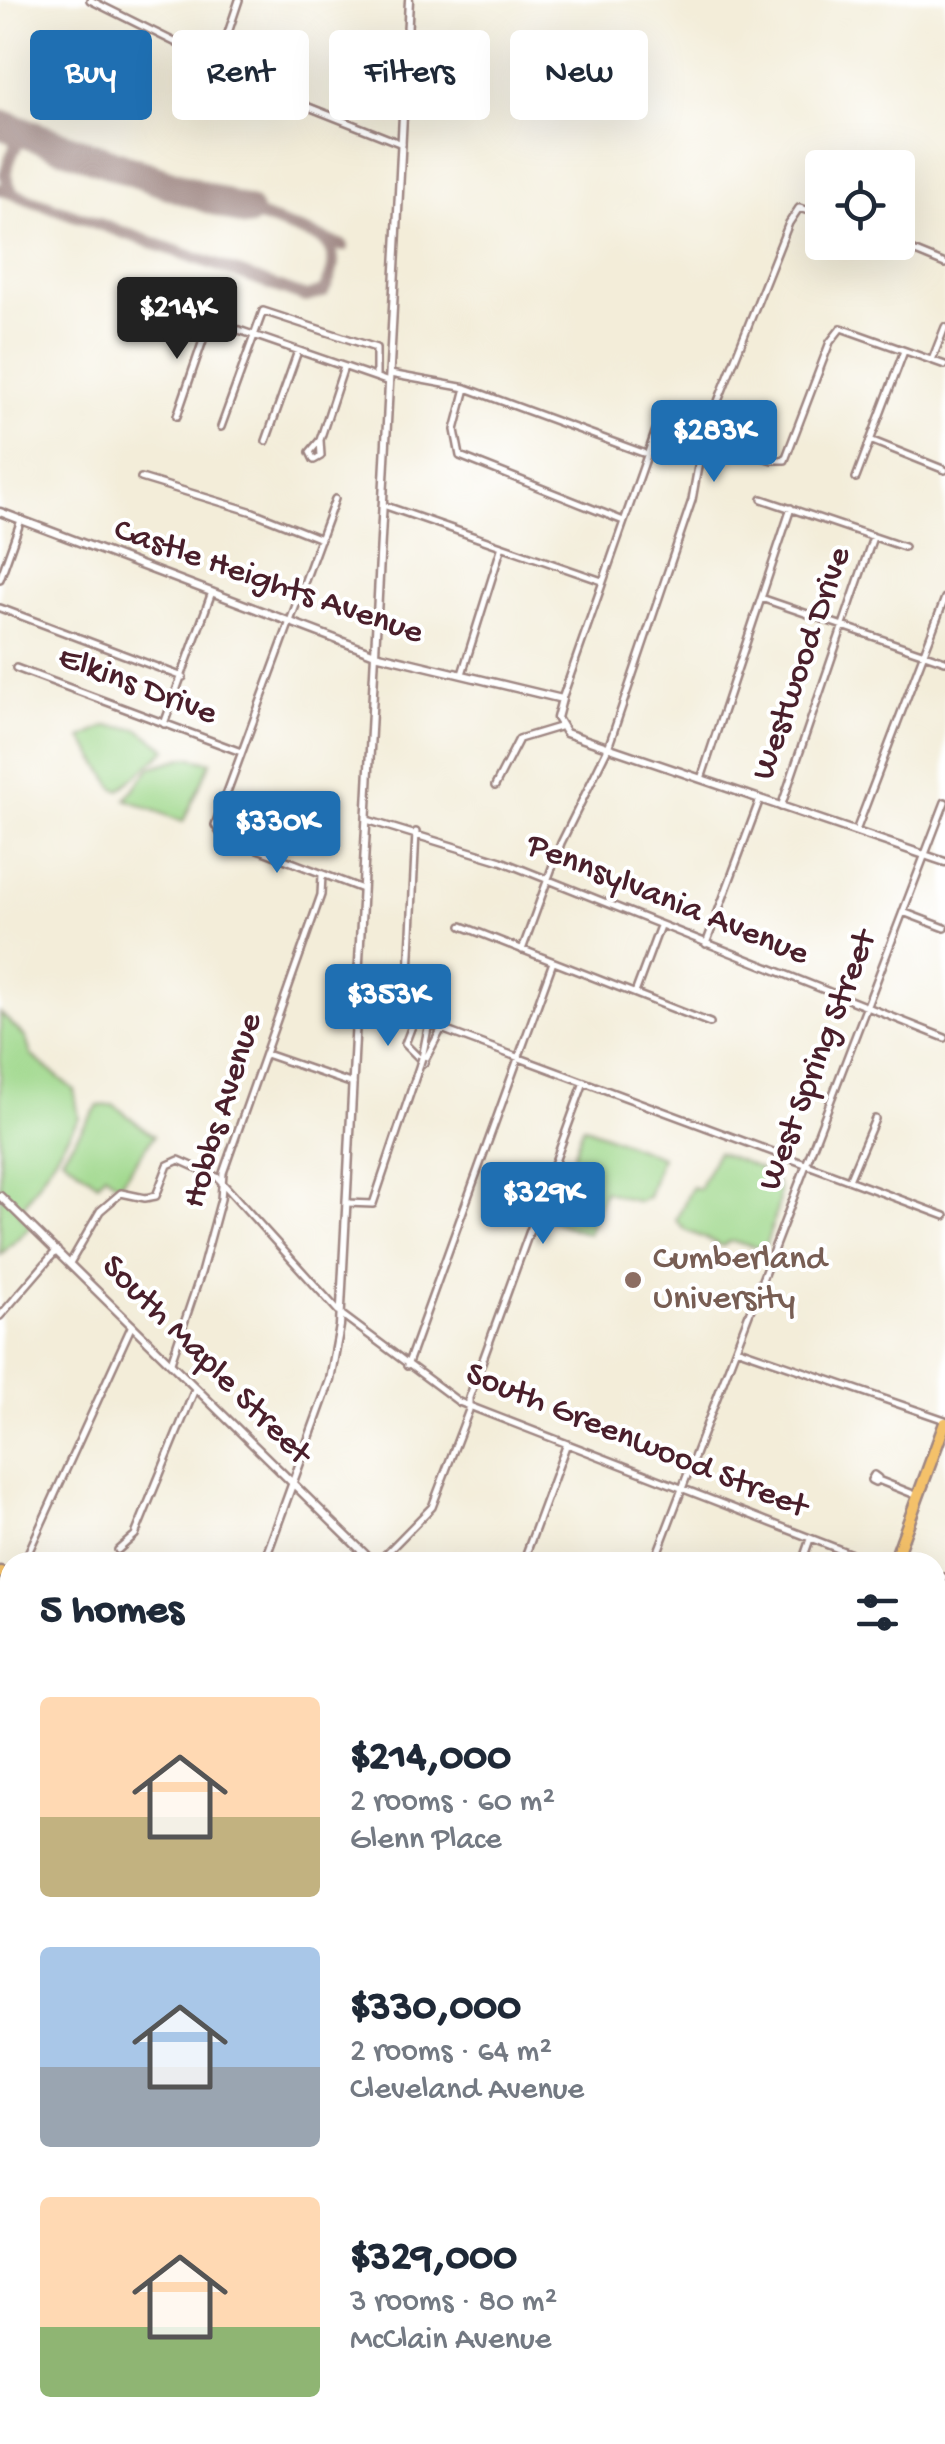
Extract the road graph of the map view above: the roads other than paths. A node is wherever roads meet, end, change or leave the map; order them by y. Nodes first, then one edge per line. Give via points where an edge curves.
1 (90, 0) edge
2 (112, 0) edge
3 (239, 0) edge
4 (410, 0) edge
5 (109, 8) junction
6 (229, 30) edge
7 (172, 40) edge
8 (309, 107) edge
9 (402, 144) junction
10 (805, 210) edge
11 (915, 252) edge
12 (945, 264) edge
13 (945, 327) edge
14 (254, 336) junction
15 (904, 350) junction
16 (298, 352) junction
17 (932, 360) junction
18 (945, 365) edge
19 (344, 367) junction
20 (376, 377) junction
21 (389, 378) junction
22 (466, 388) junction
23 (178, 416) dead end
24 (221, 427) dead end
25 (703, 439) junction
26 (320, 440) dead end
27 (870, 440) junction
28 (266, 442) dead end
29 (644, 454) junction
30 (945, 470) edge
31 (140, 478) dead end
32 (856, 478) dead end
33 (762, 498) dead end
34 (334, 499) dead end
35 (383, 505) junction
36 (791, 508) junction
37 (0, 512) edge
38 (21, 520) junction
39 (621, 520) junction
40 (873, 537) junction
41 (321, 539) junction
42 (904, 548) dead end
43 (501, 549) junction
44 (0, 579) edge
45 (602, 581) junction
46 (212, 592) junction
47 (761, 598) junction
48 (945, 598) edge
49 (0, 608) edge
50 (289, 624) junction
51 (842, 626) junction
52 (375, 654) junction
53 (925, 654) junction
54 (945, 661) edge
55 (16, 668) dead end
56 (462, 674) junction
57 (183, 677) junction
58 (562, 698) junction
59 (164, 724) junction
60 (559, 727) junction
61 (608, 748) junction
62 (240, 752) junction
63 (701, 779) junction
64 (496, 786) dead end
65 (760, 799) junction
66 (945, 802) edge
67 (781, 807) junction
68 (367, 820) junction
69 (856, 831) junction
70 (416, 832) junction
71 (925, 854) junction
72 (945, 862) edge
73 (322, 875) junction
74 (547, 879) junction
75 (362, 890) junction
76 (903, 912) junction
77 (462, 926) dead end
78 (660, 926) junction
79 (945, 928) edge
80 (706, 944) junction
81 (522, 950) junction
82 (553, 962) junction
83 (635, 993) junction
84 (358, 998) junction
85 (868, 1008) junction
86 (411, 1016) junction
87 (429, 1023) junction
88 (710, 1023) dead end
89 (442, 1028) junction
90 (945, 1038) edge
91 (266, 1054) junction
92 (520, 1058) junction
93 (422, 1061) junction
94 (584, 1082) junction
95 (353, 1084) junction
96 (875, 1119) dead end
97 (806, 1165) junction
98 (849, 1180) junction
99 (221, 1182) junction
100 (0, 1196) edge
101 (347, 1204) junction
102 (945, 1216) edge
103 (57, 1250) junction
104 (70, 1263) junction
105 (341, 1314) junction
106 (0, 1316) edge
107 (132, 1325) junction
108 (736, 1348) junction
109 (170, 1362) junction
110 (407, 1366) junction
111 (196, 1387) junction
112 (470, 1407) junction
113 (945, 1422) edge
114 (566, 1446) junction
115 (878, 1480) dead end
116 (294, 1484) junction
117 (682, 1490) junction
118 (918, 1496) junction
119 (810, 1539) junction
120 (118, 1550) dead end
121 (29, 1552) edge
122 (268, 1552) edge
123 (365, 1552) edge
124 (386, 1552) edge
125 (527, 1552) edge
126 (658, 1552) edge
127 (805, 1552) edge
128 (845, 1552) edge
129 (898, 1552) edge

1 - 5 street
2 - 5 street
3 - 6 street
4 - 9 street
5 - 7 street
8 - 9 street
9 - 21 street
10 - 25 street via 799,208 788,223
11 - 12 street
13 - 17 street
14 - 16 street
14 - 20 street via 261,314 270,312 376,348
14 - 23 street via 210,320
14 - 24 street
15 - 17 street
15 - 25 street via 851,329 836,330 782,461
15 - 27 street
16 - 19 street
16 - 28 street
17 - 18 street
19 - 20 street
19 - 26 street
20 - 21 street
21 - 22 street via 434,378
21 - 35 street
22 - 29 street
22 - 39 street via 455,430 460,456
25 - 29 street via 659,427
25 - 61 street via 692,500
27 - 30 street
27 - 32 street
29 - 39 street
31 - 41 street
33 - 36 street
34 - 41 street
35 - 43 street
35 - 52 street
36 - 40 street
36 - 47 street
37 - 38 street, Castle Heights Avenue
38 - 44 street
38 - 46 street, Castle Heights Avenue
39 - 45 street
40 - 42 street
40 - 51 street, Westwood Drive
41 - 50 street
43 - 45 street
43 - 56 street
45 - 58 street
46 - 50 street, Castle Heights Avenue
46 - 57 street
47 - 51 street
47 - 63 street
48 - 53 street
49 - 57 street
50 - 52 street, Castle Heights Avenue
50 - 62 street
51 - 53 street
51 - 67 street, Westwood Drive
52 - 56 street, Castle Heights Avenue
52 - 68 street
53 - 54 street
53 - 69 street
55 - 59 street, Elkins Drive
56 - 58 street, Castle Heights Avenue
57 - 59 street
58 - 60 street
59 - 62 street, Elkins Drive
60 - 61 street
60 - 64 street via 519,738
61 - 63 street
61 - 74 street
62 - 73 street via 217,832
63 - 65 street
65 - 67 street
65 - 80 street
66 - 71 street, West Spring Street
67 - 69 street
68 - 70 street, Pennsylvania Avenue
68 - 75 street
69 - 71 street
70 - 74 street, Pennsylvania Avenue
70 - 86 street
71 - 72 street
71 - 76 street, West Spring Street
73 - 75 street
73 - 91 street, Hobbs Avenue
74 - 78 street, Pennsylvania Avenue
74 - 81 street
75 - 84 street
76 - 79 street
76 - 85 street, West Spring Street
77 - 81 street
78 - 80 street, Pennsylvania Avenue
78 - 83 street
80 - 85 street, Pennsylvania Avenue
81 - 82 street
82 - 83 street
82 - 92 street
83 - 88 street
84 - 86 street
84 - 95 street
85 - 90 street, Pennsylvania Avenue
85 - 97 street, West Spring Street
86 - 87 street
86 - 93 street via 405,1044
87 - 89 street
87 - 93 street
89 - 92 street
89 - 93 street
91 - 95 street
91 - 99 street, Hobbs Avenue
92 - 94 street
92 - 110 street
93 - 101 street via 373,1204
94 - 97 street
94 - 112 street
95 - 101 street
96 - 98 street
97 - 98 street
97 - 108 street, West Spring Street
98 - 102 street
99 - 104 street via 173,1161 156,1196 110,1198
99 - 105 street, South Greenwood Street
99 - 109 street, Hobbs Avenue via 222,1199
100 - 103 street, South Maple Street
101 - 105 street
103 - 104 street, South Maple Street
103 - 106 street
104 - 107 street, South Maple Street
105 - 110 street, South Greenwood Street
105 - 116 street via 334,1366
107 - 109 street, South Maple Street
107 - 121 street
108 - 113 street
108 - 117 street, West Spring Street
109 - 111 street, South Maple Street
110 - 112 street, South Greenwood Street
111 - 116 street, South Maple Street
111 - 120 street via 135,1536
112 - 114 street, South Greenwood Street
112 - 124 street via 436,1500
113 - 118 main road
114 - 117 street, South Greenwood Street
114 - 125 street
115 - 118 street
116 - 122 street
116 - 123 street, South Maple Street
117 - 119 street, South Greenwood Street
117 - 126 street, West Spring Street
118 - 129 main road
119 - 127 street
119 - 128 street, South Greenwood Street

